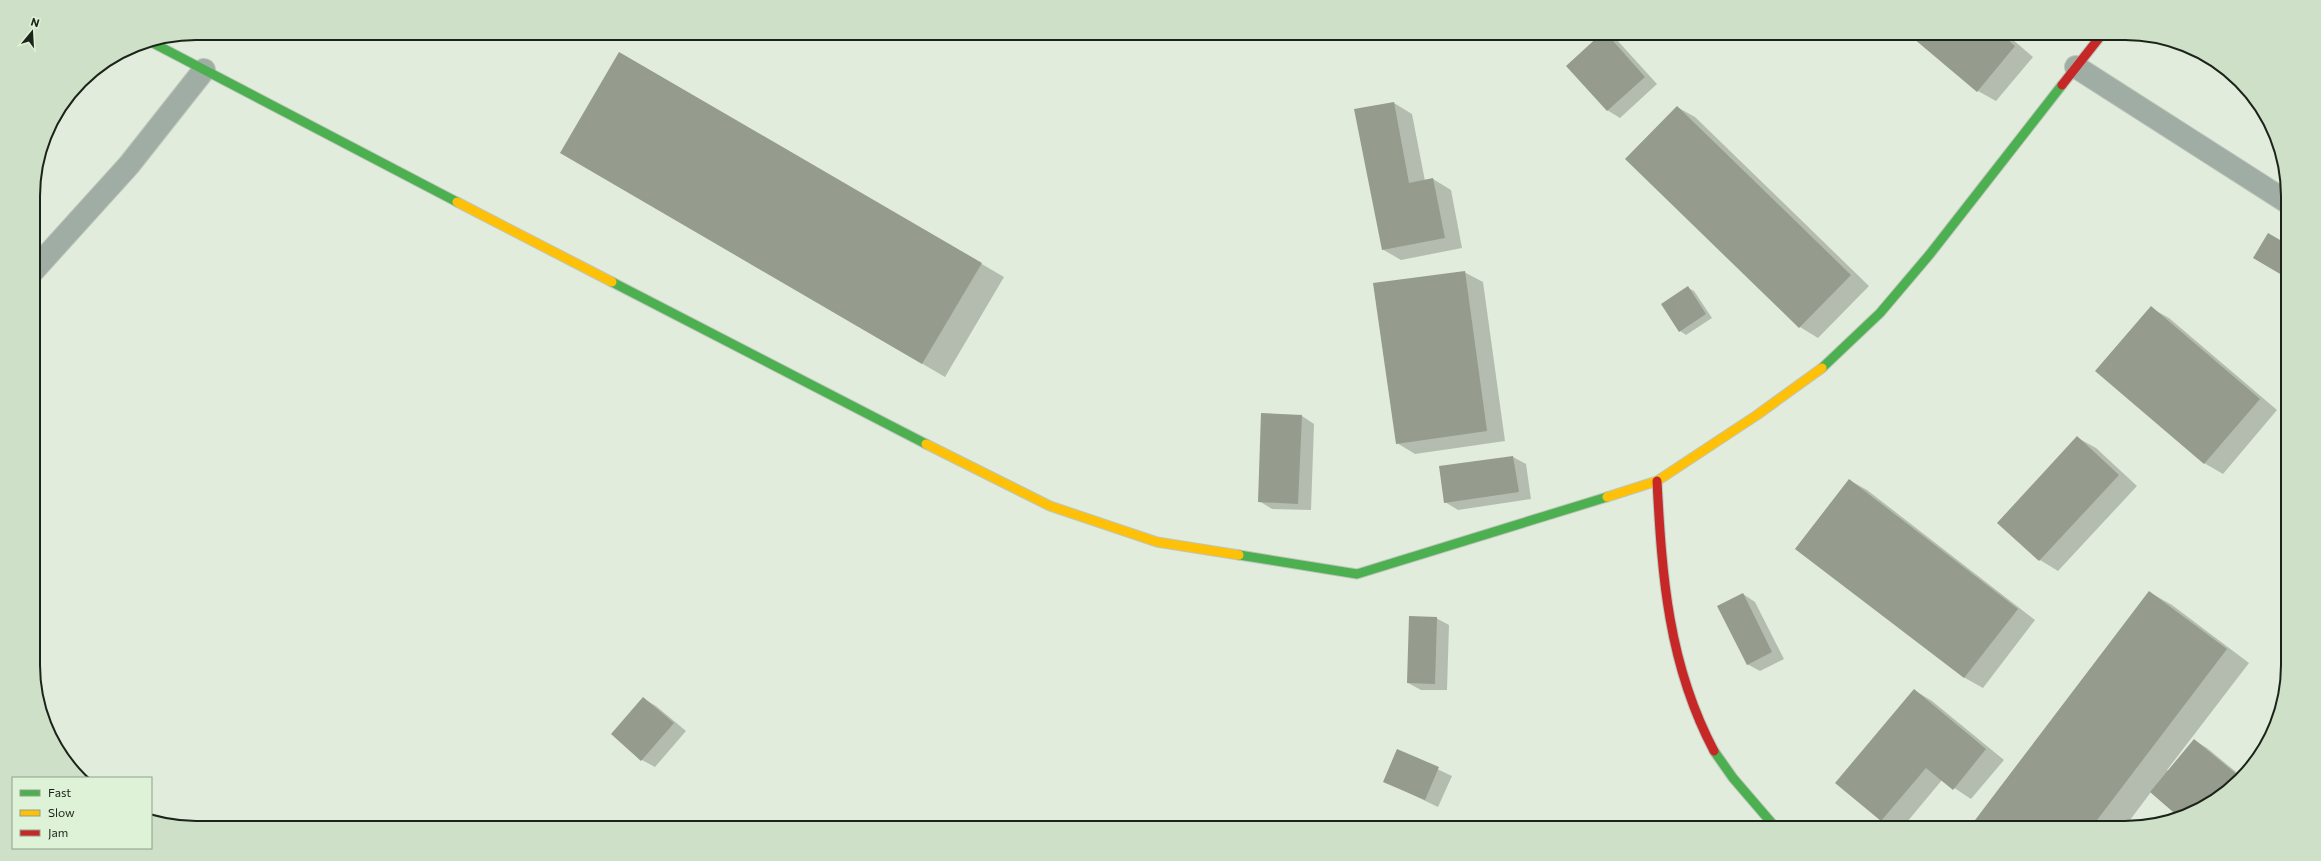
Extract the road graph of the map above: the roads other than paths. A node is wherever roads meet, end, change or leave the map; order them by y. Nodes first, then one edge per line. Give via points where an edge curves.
1 (2097, 40) edge
2 (156, 45) edge
3 (2076, 67) junction
4 (204, 70) junction
5 (2281, 198) edge
6 (40, 263) edge
7 (1657, 481) junction
8 (1770, 821) edge

1 - 3 street
2 - 4 street
3 - 5 street
3 - 7 street via 1930,254 1880,313 1830,362 1757,415
4 - 6 street via 129,165
4 - 7 street via 826,393 1050,506 1157,542 1357,574
7 - 8 street via 1662,573 1667,613 1678,664 1692,706 1719,759

